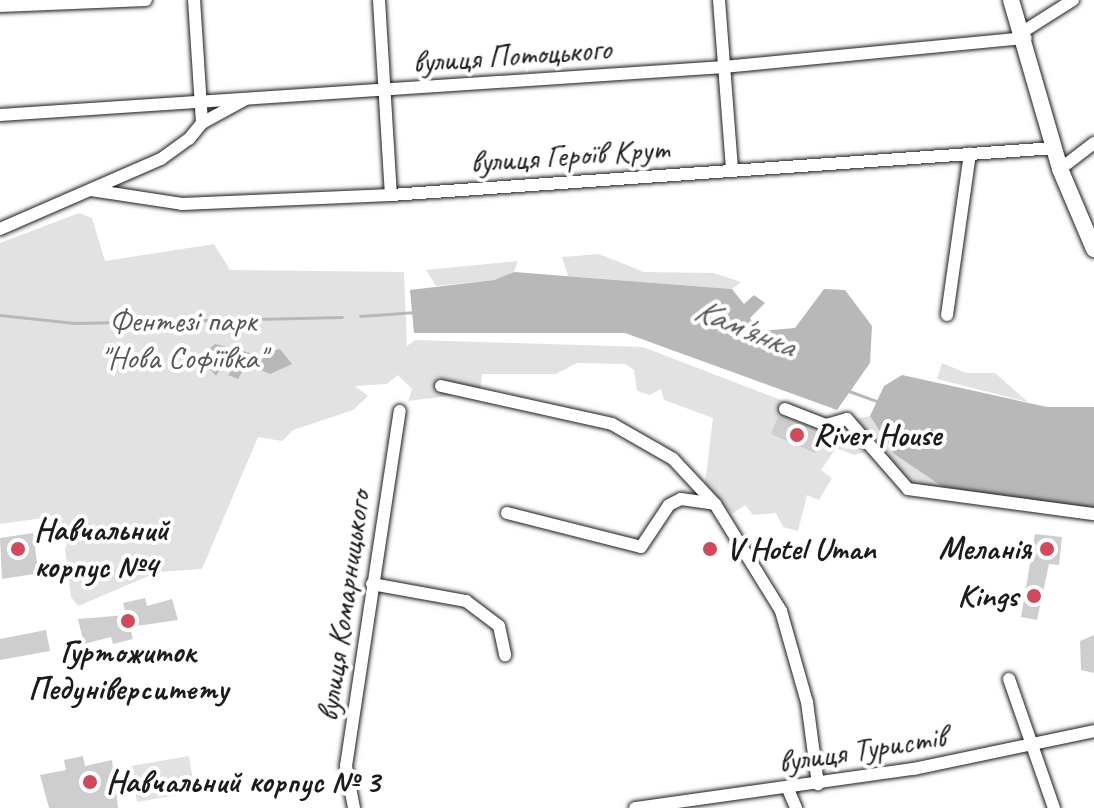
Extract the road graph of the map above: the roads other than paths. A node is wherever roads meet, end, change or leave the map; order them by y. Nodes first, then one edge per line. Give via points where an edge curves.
1 (146, 0) edge
2 (194, 0) edge
3 (379, 0) edge
4 (719, 0) edge
5 (1011, 0) edge
6 (1073, 0) edge
7 (20, 2) edge
8 (0, 6) edge
9 (1025, 34) junction
10 (724, 67) junction
11 (385, 91) junction
12 (200, 98) junction
13 (249, 98) junction
14 (0, 115) edge
15 (202, 123) junction
16 (1094, 143) edge
17 (1054, 148) junction
18 (970, 154) junction
19 (1060, 169) junction
20 (732, 170) junction
21 (91, 190) junction
22 (391, 195) junction
23 (0, 229) edge
24 (1094, 249) edge
25 (947, 315) dead end
26 (441, 386) dead end
27 (785, 409) dead end
28 (400, 411) dead end
29 (715, 504) junction
30 (507, 513) dead end
31 (1094, 514) edge
32 (372, 584) junction
33 (505, 655) dead end
34 (1009, 679) dead end
35 (1094, 731) edge
36 (1032, 749) junction
37 (818, 784) junction
38 (788, 789) junction
39 (354, 808) edge
40 (635, 808) edge
41 (796, 808) edge
42 (1054, 808) edge

1 - 7 street
2 - 12 street
3 - 11 street
4 - 10 street
5 - 9 main road
6 - 9 street
7 - 8 street
9 - 10 street, вулиця Потоцького
9 - 17 main road
10 - 11 street, вулиця Потоцького
10 - 20 street
11 - 13 street, вулиця Потоцького
11 - 22 street
12 - 13 street, вулиця Потоцького
12 - 14 street, вулиця Потоцького
12 - 15 street
13 - 15 street
15 - 21 street via 161,159
16 - 19 street
17 - 18 street, вулиця Героїв Крут
17 - 19 main road
18 - 20 street, вулиця Героїв Крут
18 - 25 street
19 - 24 main road
20 - 22 street, вулиця Героїв Крут
21 - 22 street, вулиця Героїв Крут via 182,204
21 - 23 street
26 - 29 street via 612,424 673,459
27 - 31 street via 826,425 847,419 908,489
28 - 32 street, вулиця Комарницького
29 - 30 street via 681,499 669,505 641,547
29 - 37 street via 764,577 789,629
32 - 33 street via 466,601 499,626
32 - 39 street, вулиця Комарницького via 362,686 346,766
34 - 36 street
35 - 36 street, вулиця Туристів
36 - 37 street, вулиця Туристів
36 - 42 street
37 - 38 street, вулиця Туристів
38 - 40 street, вулиця Туристів
38 - 41 street

